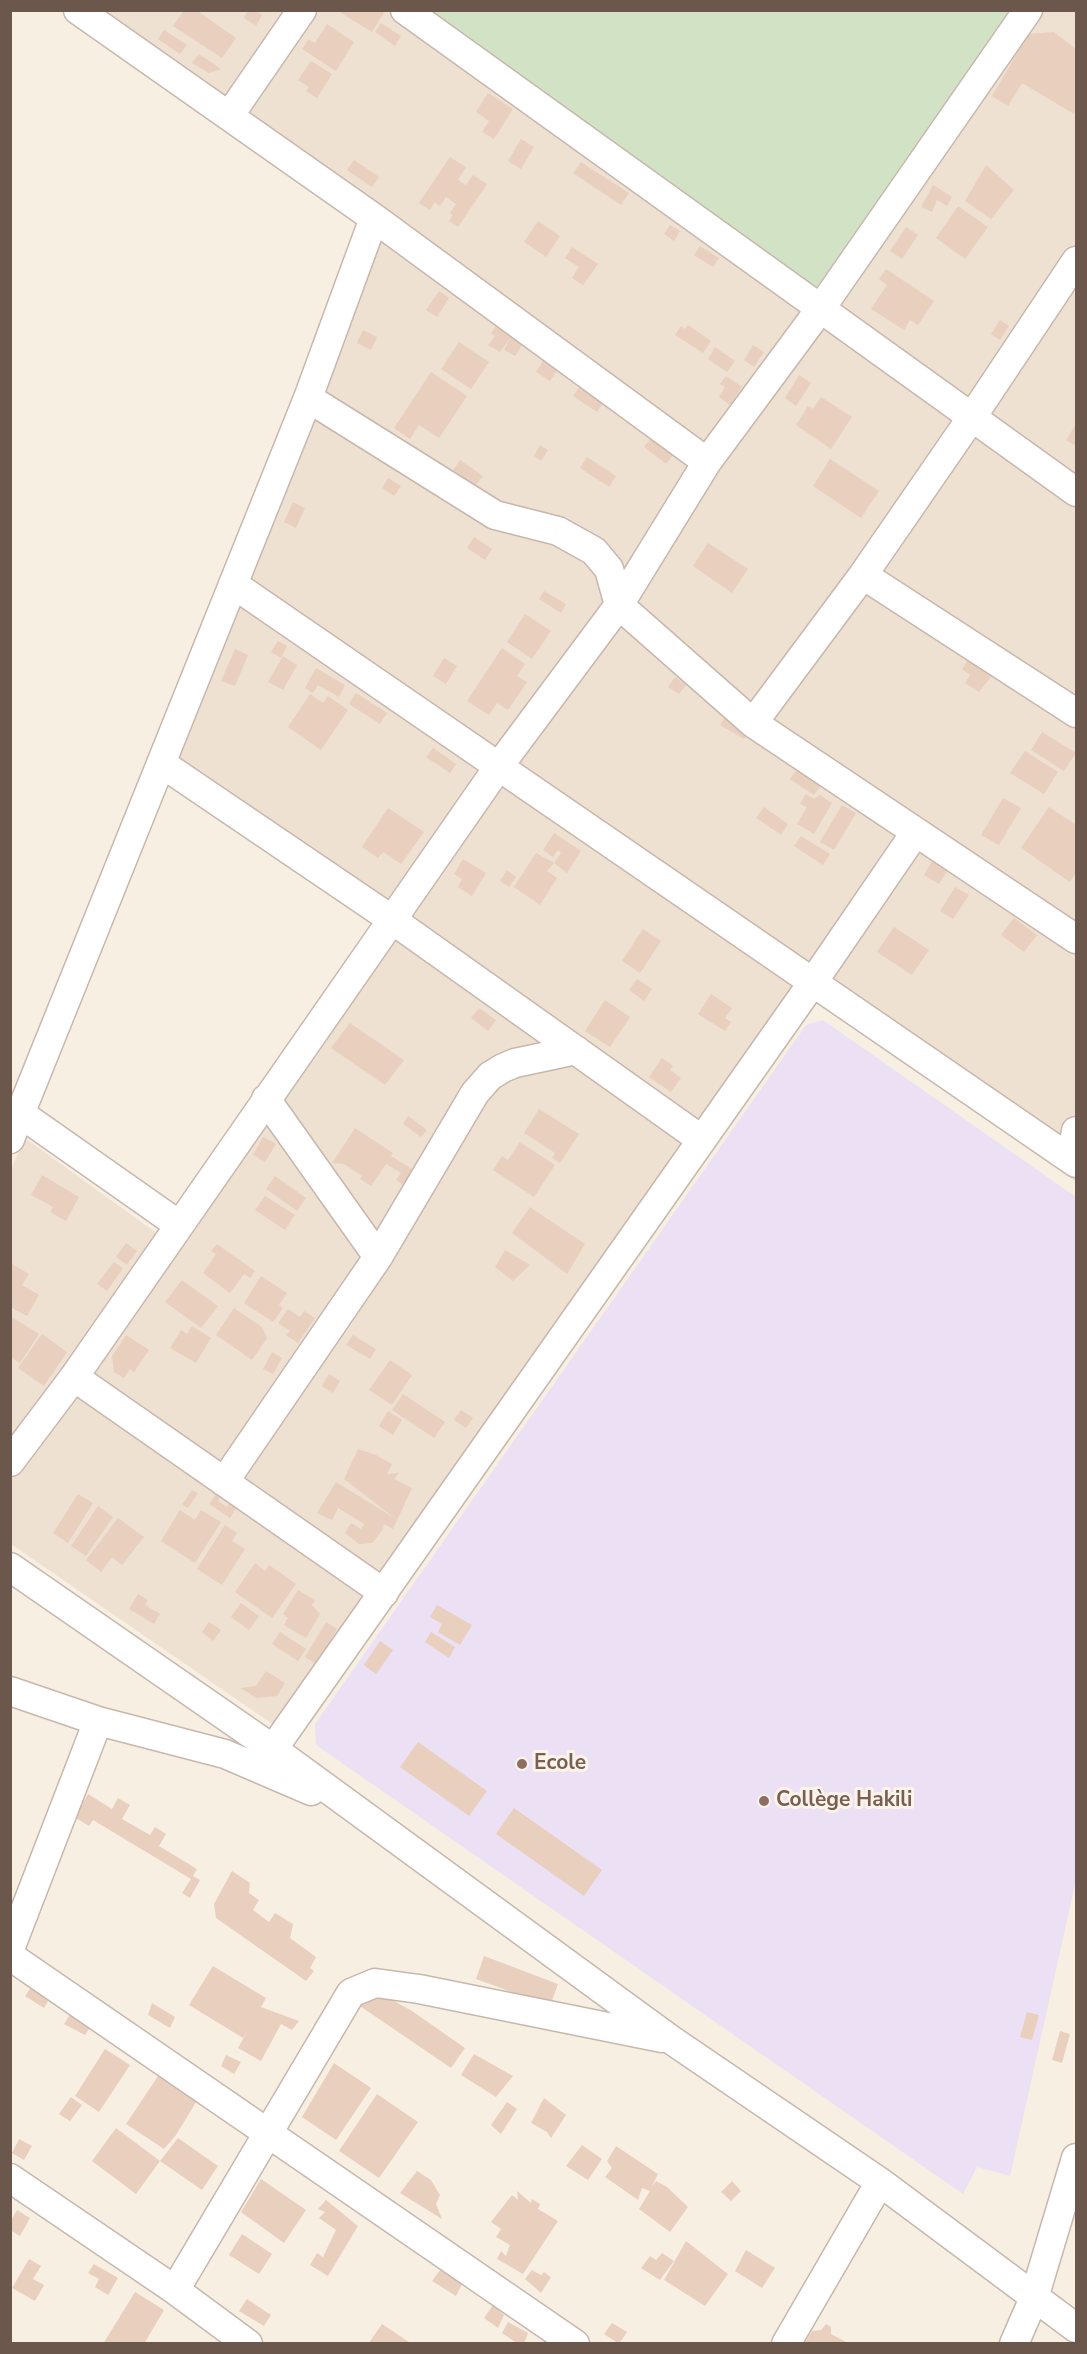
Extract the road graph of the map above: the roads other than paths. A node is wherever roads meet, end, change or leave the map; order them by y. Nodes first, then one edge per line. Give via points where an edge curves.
1 (78, 10) edge
2 (302, 10) edge
3 (405, 10) edge
4 (1028, 10) edge
5 (229, 116) junction
6 (374, 218) junction
7 (1077, 261) edge
8 (821, 308) junction
9 (308, 398) junction
10 (972, 417) junction
11 (707, 462) junction
12 (1077, 492) edge
13 (863, 575) junction
14 (233, 584) junction
15 (619, 605) junction
16 (1077, 713) edge
17 (753, 723) junction
18 (161, 763) junction
19 (499, 766) junction
20 (915, 832) junction
21 (391, 919) junction
22 (1077, 939) edge
23 (813, 982) junction
24 (576, 1050) junction
25 (266, 1100) junction
26 (16, 1126) edge
27 (1077, 1131) edge
28 (702, 1140) junction
29 (1074, 1161) edge
30 (179, 1225) junction
31 (378, 1257) junction
32 (74, 1377) junction
33 (10, 1462) edge
34 (224, 1482) junction
35 (10, 1567) edge
36 (384, 1593) junction
37 (10, 1691) edge
38 (98, 1721) junction
39 (273, 1749) junction
40 (359, 1812) junction
41 (10, 1949) edge
42 (10, 1956) edge
43 (670, 2039) junction
44 (268, 2132) junction
45 (1077, 2158) edge
46 (10, 2178) edge
47 (880, 2182) junction
48 (175, 2290) junction
49 (1034, 2298) junction
50 (1077, 2328) edge
51 (248, 2343) edge
52 (575, 2343) edge
53 (786, 2343) edge
54 (1014, 2343) edge

1 - 5 street
2 - 5 street
3 - 8 street
4 - 8 street
5 - 6 street
6 - 9 street
6 - 11 street
7 - 10 street
8 - 10 street
8 - 11 street
9 - 14 street
9 - 15 street via 495,515 558,531 594,551 609,569
10 - 12 street
10 - 13 street
11 - 15 street
13 - 16 street
13 - 17 street
14 - 18 street
14 - 19 street
15 - 17 street
15 - 19 street
17 - 20 street
18 - 21 street
18 - 26 street
19 - 21 street
19 - 23 street
20 - 22 street
20 - 23 street
21 - 24 street
21 - 25 street
23 - 28 street
23 - 29 street
24 - 28 street
24 - 31 street via 515,1063 490,1076 475,1093
25 - 30 street
25 - 31 street
26 - 30 street
27 - 29 street
28 - 36 street
30 - 32 street
31 - 34 street
32 - 33 street
32 - 34 street
34 - 36 street
35 - 39 street
36 - 39 street
37 - 38 street
38 - 40 street via 225,1754
38 - 41 street
39 - 40 street
40 - 43 street
42 - 44 street
43 - 44 street via 375,1983 351,1993
43 - 47 street
44 - 48 street
44 - 52 street
45 - 49 street
46 - 48 street
47 - 49 street
47 - 53 street
48 - 51 street
49 - 50 street
49 - 54 street

